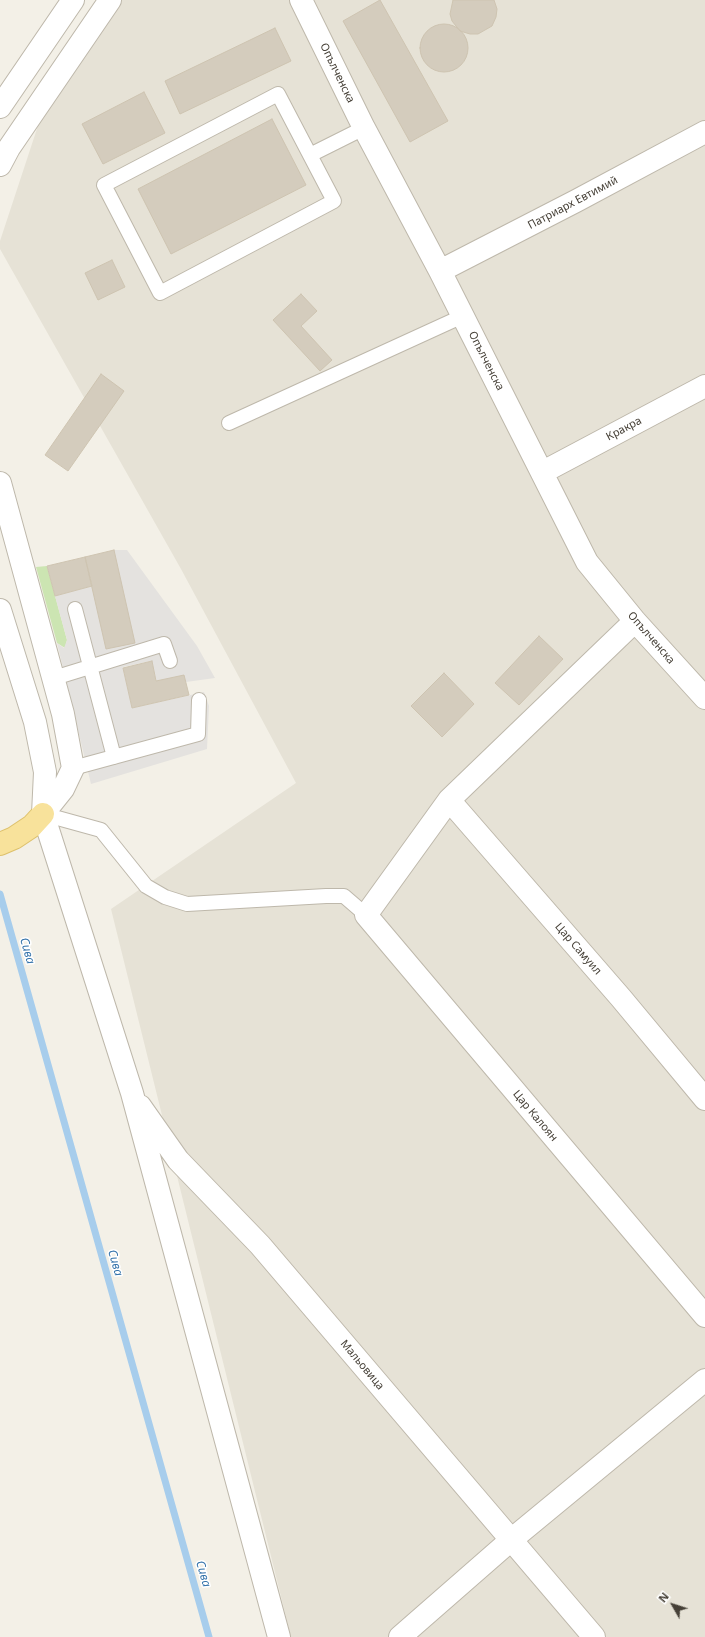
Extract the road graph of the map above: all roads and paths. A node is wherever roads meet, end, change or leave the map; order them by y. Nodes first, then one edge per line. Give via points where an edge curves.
1 (73, 0) edge
2 (110, 0) edge
3 (301, 0) edge
4 (0, 107) edge
5 (364, 128) junction
6 (705, 132) edge
7 (310, 155) junction
8 (0, 165) edge
9 (440, 271) junction
10 (463, 316) junction
11 (705, 386) edge
12 (229, 424) dead end
13 (543, 472) junction
14 (0, 483) edge
15 (75, 609) dead end
16 (0, 610) edge
17 (635, 621) junction
18 (170, 662) dead end
19 (91, 668) junction
20 (54, 678) junction
21 (705, 698) edge
22 (200, 700) dead end
23 (114, 757) junction
24 (73, 768) junction
25 (449, 800) junction
26 (43, 814) junction
27 (7, 841) edge
28 (366, 915) junction
29 (132, 1093) junction
30 (705, 1099) edge
31 (705, 1316) edge
32 (705, 1380) edge
33 (511, 1540) junction
34 (279, 1637) edge
35 (400, 1637) edge
36 (594, 1637) edge

1 - 4 street
2 - 8 street
3 - 5 street, Опълченска
5 - 7 lane
5 - 9 street, Опълченска
6 - 9 street, Патриарх Евтимий via 576,202
7 - 7 lane via 278,94 104,186 160,293 334,201
9 - 10 street, Опълченска
10 - 12 lane
10 - 13 street, Опълченска
11 - 13 street, Кракра
13 - 17 street, Опълченска via 587,562
14 - 20 street
15 - 19 lane
16 - 26 street via 35,722 46,772
17 - 21 street, Опълченска
17 - 25 street
18 - 19 lane via 164,644
19 - 20 lane
19 - 23 lane
20 - 24 street
22 - 23 lane via 198,734
23 - 24 lane
24 - 26 street via 63,789
25 - 28 street
25 - 30 street, Цар Самуил
26 - 27 main road via 32,826
26 - 28 lane via 101,830 146,886 165,897 187,904 344,896
26 - 29 street
28 - 31 street, Цар Калоян
29 - 33 street, Мальовица via 178,1160 260,1245
29 - 34 street
32 - 33 street
33 - 35 street
33 - 36 street, Мальовица

